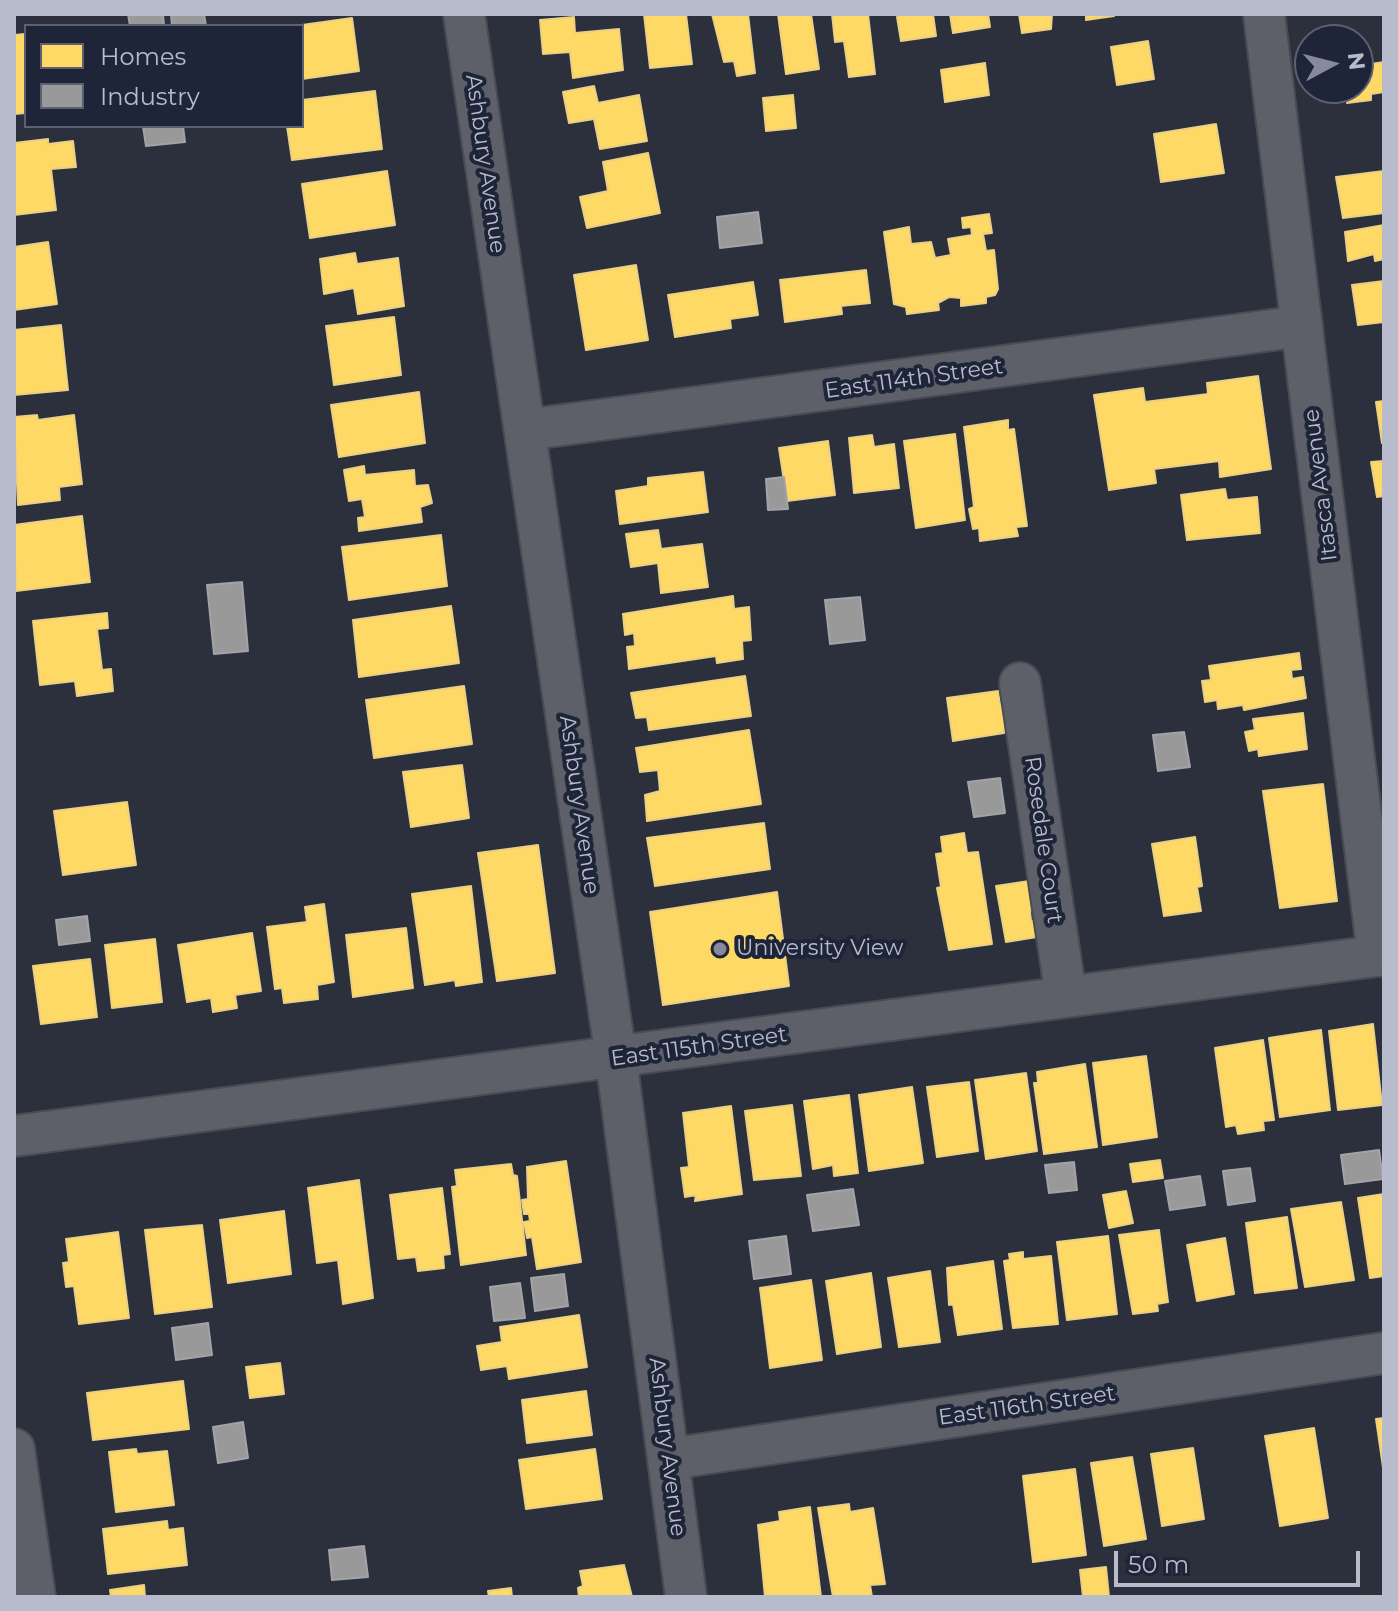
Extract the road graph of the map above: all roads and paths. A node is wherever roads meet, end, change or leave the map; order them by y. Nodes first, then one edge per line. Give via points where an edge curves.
1 (464, 14) edge
2 (1264, 14) edge
3 (1302, 326) junction
4 (525, 430) junction
5 (1020, 683) dead end
6 (1381, 955) edge
7 (1066, 997) junction
8 (616, 1058) junction
9 (14, 1136) edge
10 (1384, 1353) edge
11 (14, 1449) edge
12 (669, 1459) junction
13 (35, 1597) edge
14 (686, 1597) edge

1 - 4 street, Ashbury Avenue
2 - 3 street, Itasca Avenue
3 - 4 street, East 114th Street
3 - 6 street, Itasca Avenue
4 - 8 street, Ashbury Avenue
5 - 7 street, Rosedale Court
6 - 7 street, East 115th Street
7 - 8 street, East 115th Street
8 - 9 street, East 115th Street
8 - 12 street, Ashbury Avenue
10 - 12 street, East 116th Street
11 - 13 street
12 - 14 street, Ashbury Avenue

